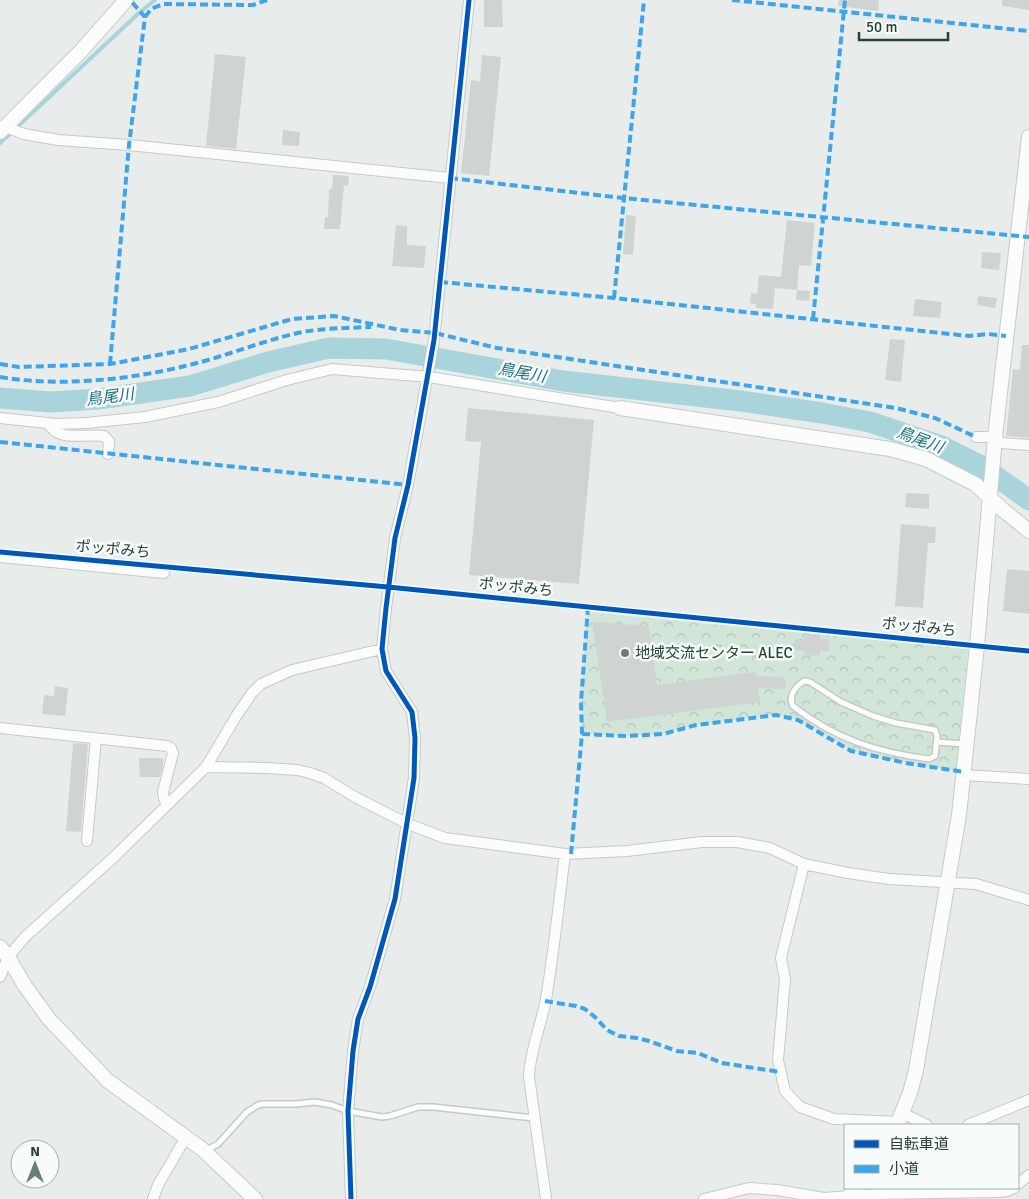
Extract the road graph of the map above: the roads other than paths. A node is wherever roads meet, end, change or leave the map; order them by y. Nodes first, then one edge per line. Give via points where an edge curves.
1 (126, 0) edge
2 (470, 0) edge
3 (2, 128) edge
4 (1029, 137) edge
5 (450, 178) junction
6 (429, 374) junction
7 (620, 408) joint
8 (0, 418) edge
9 (48, 423) junction
10 (976, 437) dead end
11 (994, 442) junction
12 (1029, 446) edge
13 (108, 454) dead end
14 (990, 490) junction
15 (1029, 531) edge
16 (0, 557) edge
17 (164, 573) dead end
18 (382, 649) junction
19 (0, 728) edge
20 (96, 738) junction
21 (937, 742) junction
22 (967, 745) junction
23 (206, 767) junction
24 (964, 775) junction
25 (1029, 779) edge
26 (168, 805) junction
27 (408, 824) junction
28 (87, 841) dead end
29 (565, 854) junction
30 (804, 864) junction
31 (948, 882) junction
32 (1029, 900) edge
33 (4, 952) edge
34 (0, 977) edge
35 (1029, 1100) edge
36 (348, 1112) junction
37 (535, 1118) junction
38 (899, 1120) edge
39 (921, 1124) edge
40 (970, 1124) edge
41 (186, 1138) junction
42 (204, 1151) junction
43 (1012, 1189) edge
44 (876, 1193) edge
45 (852, 1194) edge
46 (153, 1199) edge
47 (255, 1199) edge
48 (351, 1199) edge
49 (546, 1199) edge
50 (704, 1199) edge

1 - 3 street via 81,51
2 - 5 street
3 - 5 street via 58,140
4 - 11 street
5 - 6 street
6 - 7 street
6 - 9 street via 332,369 218,402 145,417
6 - 18 street via 391,566
7 - 14 street via 903,452 926,459
8 - 9 street
9 - 13 street via 60,434 104,436 109,441
10 - 11 street
11 - 12 street
11 - 14 street
14 - 15 street via 1003,510
14 - 22 street
16 - 17 street
18 - 23 street via 292,670 261,684 237,715
18 - 27 street via 386,672 412,712 414,778
19 - 20 street
20 - 26 street via 171,748 172,759 163,792
20 - 28 street
21 - 21 lane via 935,756 929,760 873,749 846,740 793,706 790,699 801,683 807,681 850,707 873,716 933,729
21 - 22 lane
22 - 24 street
23 - 26 street
23 - 27 street via 310,773
24 - 25 street
24 - 31 street
26 - 33 street via 26,936
27 - 29 street via 445,838
27 - 36 street via 395,899 358,1019
29 - 30 street via 738,842 770,848
29 - 37 street via 546,1001 530,1059
30 - 31 street via 889,879
30 - 38 street via 781,958 785,979 778,1060 785,1091 800,1107 834,1119
31 - 32 street via 984,886
31 - 38 street via 916,1070
33 - 34 street
33 - 41 street via 49,1019 108,1081
35 - 40 street
36 - 37 lane via 382,1117 418,1107 446,1107
36 - 42 lane via 314,1102 258,1105 247,1112 218,1144
36 - 48 street
37 - 49 street
38 - 39 street
41 - 42 street
41 - 46 street
42 - 47 street
43 - 44 street via 998,1192
44 - 45 street
45 - 50 street via 824,1198 749,1188

